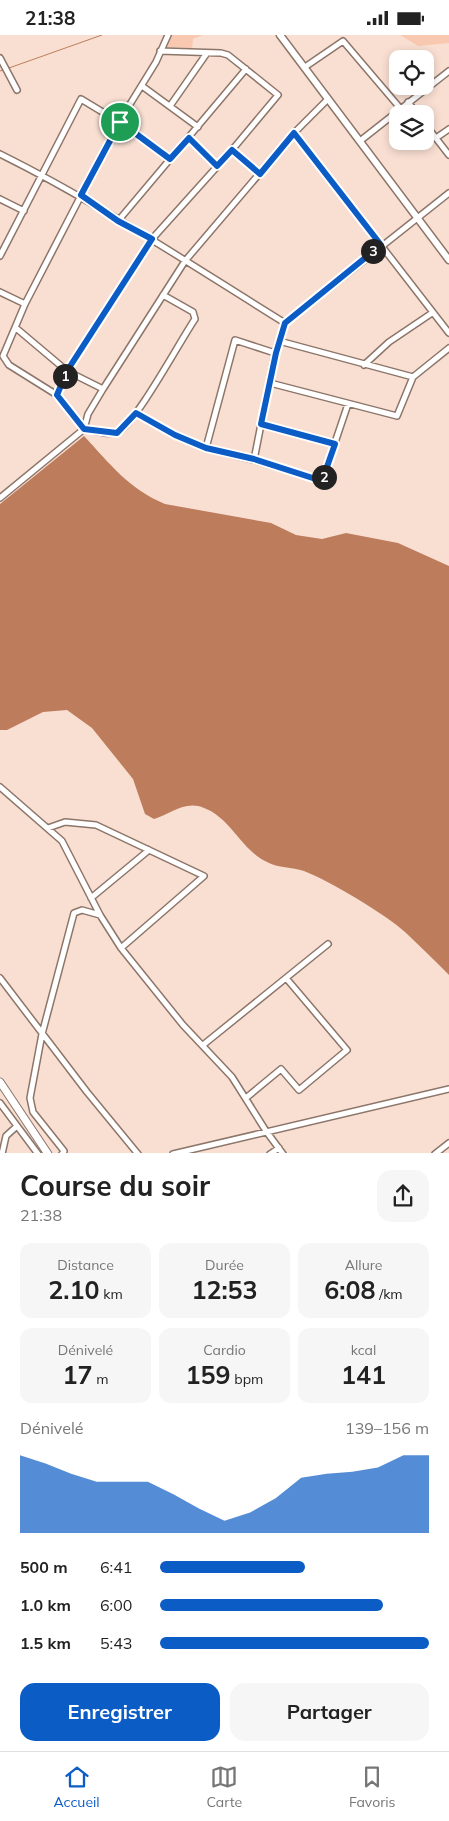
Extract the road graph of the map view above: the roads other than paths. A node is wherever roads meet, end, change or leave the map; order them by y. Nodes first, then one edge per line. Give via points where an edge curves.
1 (168, 35) edge
2 (280, 35) edge
3 (160, 51) junction
4 (206, 53) junction
5 (0, 58) edge
6 (305, 67) junction
7 (246, 69) junction
8 (449, 71) edge
9 (142, 86) junction
10 (17, 90) dead end
11 (328, 99) junction
12 (408, 102) junction
13 (397, 105) edge
14 (404, 105) edge
15 (410, 105) edge
16 (170, 106) junction
17 (389, 117) edge
18 (120, 122) junction
19 (198, 127) junction
20 (449, 129) edge
21 (294, 133) junction
22 (434, 135) edge
23 (189, 138) junction
24 (436, 138) junction
25 (360, 141) junction
26 (232, 150) junction
27 (0, 155) edge
28 (449, 155) edge
29 (170, 159) junction
30 (217, 166) junction
31 (260, 174) junction
32 (43, 175) junction
33 (449, 193) edge
34 (81, 195) junction
35 (0, 199) edge
36 (24, 211) junction
37 (416, 219) junction
38 (118, 221) junction
39 (152, 239) junction
40 (381, 245) junction
41 (0, 256) edge
42 (449, 260) edge
43 (185, 261) junction
44 (0, 292) edge
45 (164, 295) junction
46 (25, 304) junction
47 (432, 313) junction
48 (285, 323) junction
49 (16, 328) junction
50 (449, 333) edge
51 (279, 341) junction
52 (449, 348) edge
53 (276, 353) junction
54 (364, 365) junction
55 (67, 371) junction
56 (413, 377) junction
57 (270, 383) junction
58 (103, 389) junction
59 (57, 395) junction
60 (348, 404) junction
61 (136, 413) junction
62 (261, 424) junction
63 (84, 429) junction
64 (335, 444) junction
65 (206, 448) junction
66 (254, 459) junction
67 (0, 498) edge
68 (0, 787) edge
69 (48, 828) junction
70 (149, 850) junction
71 (92, 898) junction
72 (100, 915) junction
73 (328, 944) dead end
74 (121, 948) junction
75 (0, 978) edge
76 (286, 978) junction
77 (42, 1033) junction
78 (203, 1045) junction
79 (0, 1082) edge
80 (449, 1089) edge
81 (246, 1098) junction
82 (0, 1103) edge
83 (17, 1127) junction
84 (266, 1131) junction
85 (449, 1143) edge
86 (279, 1148) junction
87 (2, 1153) edge
88 (38, 1153) edge
89 (48, 1153) edge
90 (62, 1153) edge
91 (138, 1153) edge
92 (173, 1153) edge
93 (270, 1153) edge
94 (283, 1153) edge
95 (435, 1153) edge

1 - 3 street
2 - 6 street
3 - 4 street
3 - 9 street
4 - 7 street via 228,55
4 - 16 street
5 - 10 street
6 - 11 street
6 - 13 street via 343,41
7 - 19 street
7 - 26 street via 278,95
8 - 12 street
9 - 16 street
9 - 18 street
11 - 21 street
11 - 25 street
12 - 14 street
12 - 15 street
16 - 19 street
17 - 25 street
18 - 29 street
18 - 32 street via 81,99
18 - 34 street
19 - 23 street
20 - 24 street
21 - 31 street
21 - 40 street
22 - 24 street
23 - 29 street
23 - 30 street
24 - 28 street
25 - 37 street
26 - 30 street
26 - 31 street
27 - 32 street
29 - 38 street
30 - 39 street
31 - 43 street
32 - 34 street
32 - 36 street
33 - 37 street
34 - 38 street
34 - 46 street
35 - 36 street
36 - 41 street
37 - 40 street
37 - 42 street
38 - 39 street
39 - 43 street
39 - 55 street
40 - 47 street
40 - 48 street
43 - 45 street
43 - 48 street
44 - 46 street
45 - 58 street
45 - 61 street via 196,317
46 - 49 street
47 - 50 street
47 - 54 street via 389,342
48 - 51 street
49 - 55 street
49 - 59 street via 3,356 9,365
51 - 53 street
51 - 54 street
52 - 56 street
53 - 57 street
53 - 65 street via 235,340
54 - 56 street
55 - 58 street
55 - 59 street
56 - 60 street via 397,416
57 - 60 street
57 - 62 street
58 - 63 street via 88,414
59 - 63 street
60 - 64 street
61 - 63 street via 117,433
61 - 65 street
62 - 64 street
62 - 66 street
63 - 67 street
64 - 66 street via 322,481
65 - 66 street
68 - 69 street
69 - 70 street via 65,823 96,825
69 - 71 street via 62,841
70 - 71 street
70 - 74 street via 204,876
71 - 72 street
72 - 74 street
72 - 77 street via 82,910 74,913
73 - 76 street
74 - 78 street
75 - 77 street
76 - 78 street
76 - 81 street via 347,1050 299,1090 280,1069
77 - 90 street via 30,1104 64,1151
77 - 91 street
78 - 81 street
79 - 89 main road
80 - 84 street
81 - 84 street
82 - 83 street
83 - 87 street via 6,1136
83 - 88 street
84 - 86 street
84 - 92 street
85 - 95 street
86 - 93 street
86 - 94 street

